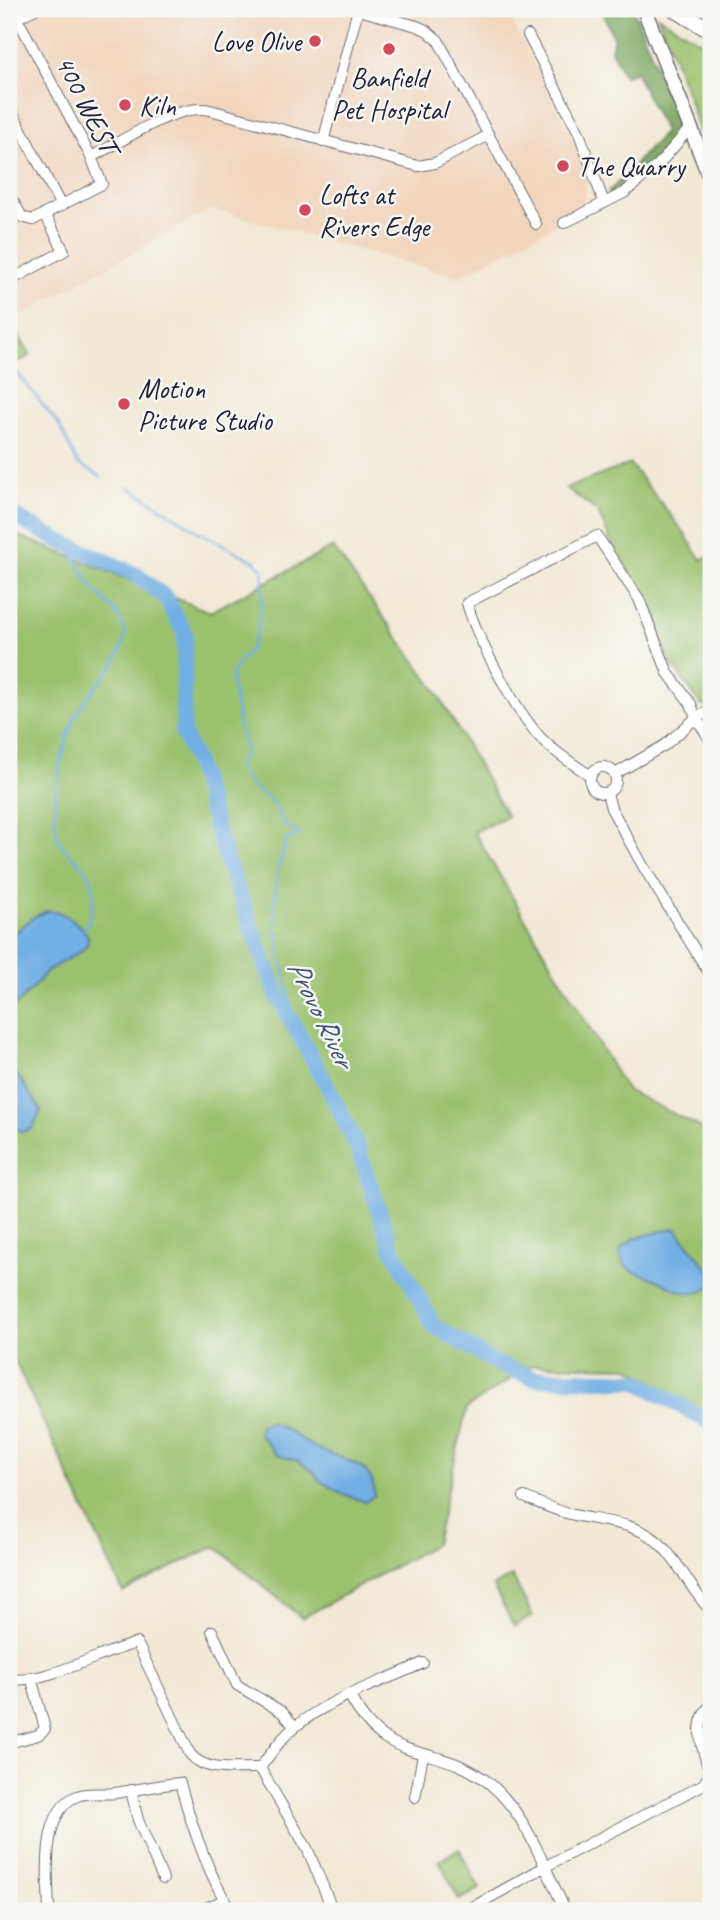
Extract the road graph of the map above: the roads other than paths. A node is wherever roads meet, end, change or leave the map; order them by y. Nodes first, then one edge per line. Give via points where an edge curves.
1 (35, 9) edge
2 (358, 9) edge
3 (645, 9) edge
4 (675, 9) edge
5 (11, 17) edge
6 (711, 31) edge
7 (528, 35) dead end
8 (9, 106) edge
9 (690, 128) junction
10 (489, 135) junction
11 (323, 142) junction
12 (91, 157) junction
13 (711, 180) edge
14 (9, 194) edge
15 (604, 203) junction
16 (61, 206) junction
17 (19, 213) junction
18 (45, 214) junction
19 (9, 218) edge
20 (564, 223) dead end
21 (536, 224) dead end
22 (9, 281) edge
23 (711, 710) edge
24 (696, 718) junction
25 (711, 741) edge
26 (615, 774) junction
27 (591, 776) junction
28 (607, 793) junction
29 (711, 976) edge
30 (524, 1497) dead end
31 (711, 1612) edge
32 (212, 1631) dead end
33 (424, 1663) dead end
34 (31, 1677) junction
35 (9, 1679) edge
36 (349, 1694) junction
37 (711, 1705) edge
38 (295, 1727) junction
39 (9, 1743) edge
40 (423, 1755) junction
41 (260, 1768) junction
42 (131, 1790) junction
43 (415, 1797) dead end
44 (546, 1866) junction
45 (163, 1879) dead end
46 (224, 1900) junction
47 (49, 1911) edge
48 (199, 1911) edge
49 (231, 1911) edge
50 (333, 1911) edge
51 (466, 1911) edge
52 (566, 1911) edge

1 - 5 street
2 - 10 street via 431,33
2 - 11 street
3 - 9 street
4 - 6 main road
5 - 12 street, 400 WEST via 22,27
7 - 15 street via 579,133
8 - 16 street
9 - 13 street
9 - 15 street via 659,164
10 - 11 street via 435,163 418,166
10 - 21 street
11 - 12 street via 193,108
12 - 16 street, 400 WEST via 102,184
14 - 17 street
15 - 20 street
16 - 18 street
17 - 18 street via 29,220
17 - 19 street
18 - 22 street via 64,251
23 - 24 street
24 - 25 street
24 - 26 street via 665,745
24 - 27 street via 668,673 639,599 597,536 467,603 473,625 526,718 545,743
26 - 27 street via 602,767
26 - 28 street via 616,784
27 - 28 street via 595,790
28 - 29 street via 643,866
30 - 31 street via 649,1535 666,1550
32 - 38 street via 237,1685 282,1712
33 - 36 street
34 - 35 street
34 - 39 street via 45,1730
34 - 41 street via 137,1643 197,1762 209,1767
36 - 38 street
36 - 40 street via 377,1733
37 - 44 street via 699,1728 709,1773 704,1784
38 - 41 street
40 - 43 street
40 - 44 street via 461,1766 494,1788 516,1813
41 - 50 street via 308,1850
42 - 45 street via 138,1820
42 - 46 street via 180,1783 191,1825
42 - 47 street via 77,1796 61,1810 47,1852
44 - 51 street
44 - 52 street
46 - 48 street
46 - 49 street

